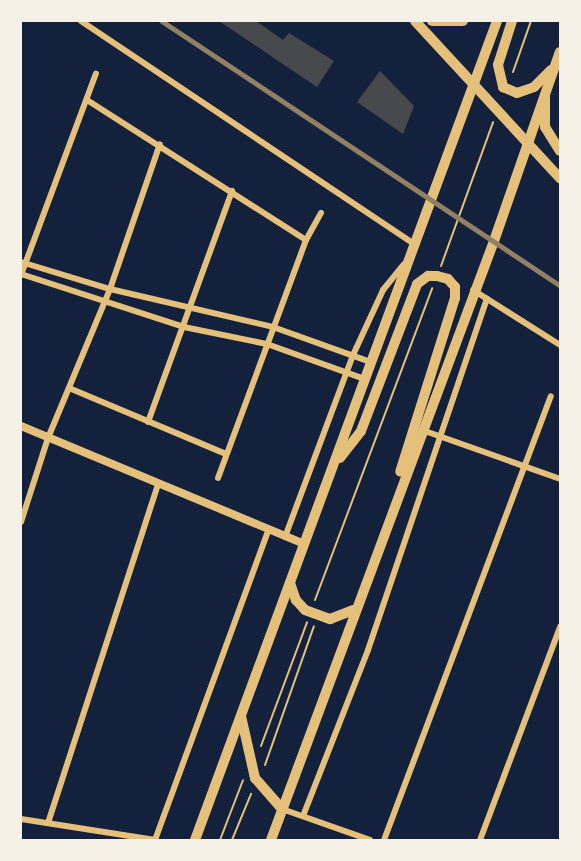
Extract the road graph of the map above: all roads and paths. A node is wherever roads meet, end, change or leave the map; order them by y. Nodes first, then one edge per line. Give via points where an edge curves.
1 (81, 21) edge
2 (407, 21) edge
3 (415, 21) edge
4 (432, 21) edge
5 (463, 21) edge
6 (497, 21) edge
7 (512, 21) edge
8 (531, 21) edge
9 (423, 31) junction
10 (558, 56) edge
11 (96, 73) dead end
12 (473, 87) junction
13 (506, 89) junction
14 (545, 91) junction
15 (87, 99) junction
16 (497, 112) junction
17 (526, 142) junction
18 (160, 144) junction
19 (560, 151) edge
20 (560, 178) edge
21 (232, 191) junction
22 (321, 213) dead end
23 (306, 240) junction
24 (414, 244) junction
25 (408, 259) junction
26 (23, 262) edge
27 (21, 274) edge
28 (437, 276) junction
29 (110, 289) junction
30 (473, 290) junction
31 (487, 299) junction
32 (105, 301) junction
33 (190, 310) junction
34 (184, 327) junction
35 (273, 327) junction
36 (267, 344) junction
37 (560, 345) edge
38 (353, 355) junction
39 (371, 362) junction
40 (346, 373) junction
41 (365, 379) junction
42 (69, 388) junction
43 (551, 396) dead end
44 (148, 422) junction
45 (21, 426) edge
46 (422, 430) junction
47 (442, 437) junction
48 (48, 438) junction
49 (226, 454) junction
50 (525, 466) junction
51 (332, 468) junction
52 (218, 478) dead end
53 (560, 479) edge
54 (158, 485) junction
55 (396, 495) junction
56 (21, 522) edge
57 (268, 531) junction
58 (285, 537) junction
59 (304, 544) junction
60 (290, 583) junction
61 (353, 610) junction
62 (315, 613) junction
63 (560, 627) edge
64 (241, 716) junction
65 (251, 765) junction
66 (257, 781) junction
67 (282, 809) junction
68 (303, 816) junction
69 (21, 819) edge
70 (48, 823) junction
71 (155, 840) edge
72 (195, 840) edge
73 (220, 840) edge
74 (232, 840) edge
75 (270, 840) edge
76 (370, 840) edge
77 (384, 840) edge
78 (480, 840) edge

1 - 24 street
2 - 9 street
3 - 9 main road
4 - 5 main road
6 - 12 main road
7 - 13 main road via 498,65 499,81
8 - 13 path
9 - 12 main road
10 - 13 main road via 534,87 517,93
10 - 14 main road
11 - 15 street
12 - 16 main road
12 - 24 main road via 429,214
14 - 17 main road
14 - 19 main road via 545,127
15 - 18 street
15 - 26 street
16 - 17 main road
16 - 28 path
17 - 20 main road
17 - 30 main road via 494,241
18 - 21 street
18 - 29 street
21 - 23 street
21 - 33 street
22 - 23 street
23 - 35 street
24 - 25 main road
25 - 38 street via 383,290
25 - 39 main road
26 - 27 street
26 - 29 street
27 - 32 street
28 - 51 main road via 428,276 417,284 361,431
28 - 55 main road via 448,279 455,288 455,298 405,449
28 - 62 path
29 - 32 street
29 - 33 street
30 - 31 street
30 - 46 main road
31 - 37 street
31 - 47 street
32 - 34 street
32 - 42 street
33 - 34 street
33 - 35 street
34 - 36 street
34 - 44 street
35 - 36 street
35 - 38 street
36 - 40 street
36 - 49 street
38 - 39 street
38 - 40 street
39 - 41 main road
40 - 41 street
40 - 58 street
41 - 51 main road
42 - 44 street
42 - 48 street
43 - 50 street
44 - 49 street
45 - 48 street
46 - 47 street
46 - 55 main road
47 - 50 street
47 - 68 street via 368,650
48 - 54 street
48 - 56 street
49 - 52 street
50 - 53 street
50 - 77 street
51 - 59 main road
54 - 57 street
54 - 70 street
55 - 61 main road
57 - 58 street
57 - 71 street
58 - 59 street
59 - 60 main road
60 - 62 main road via 296,600
60 - 64 main road
61 - 62 main road via 341,617
61 - 67 main road
62 - 65 path
62 - 66 path
63 - 78 street
64 - 65 main road
64 - 72 main road
65 - 66 main road
65 - 73 path
66 - 67 main road
66 - 74 path
67 - 68 street
67 - 75 main road
68 - 76 street
69 - 70 street
70 - 71 street

